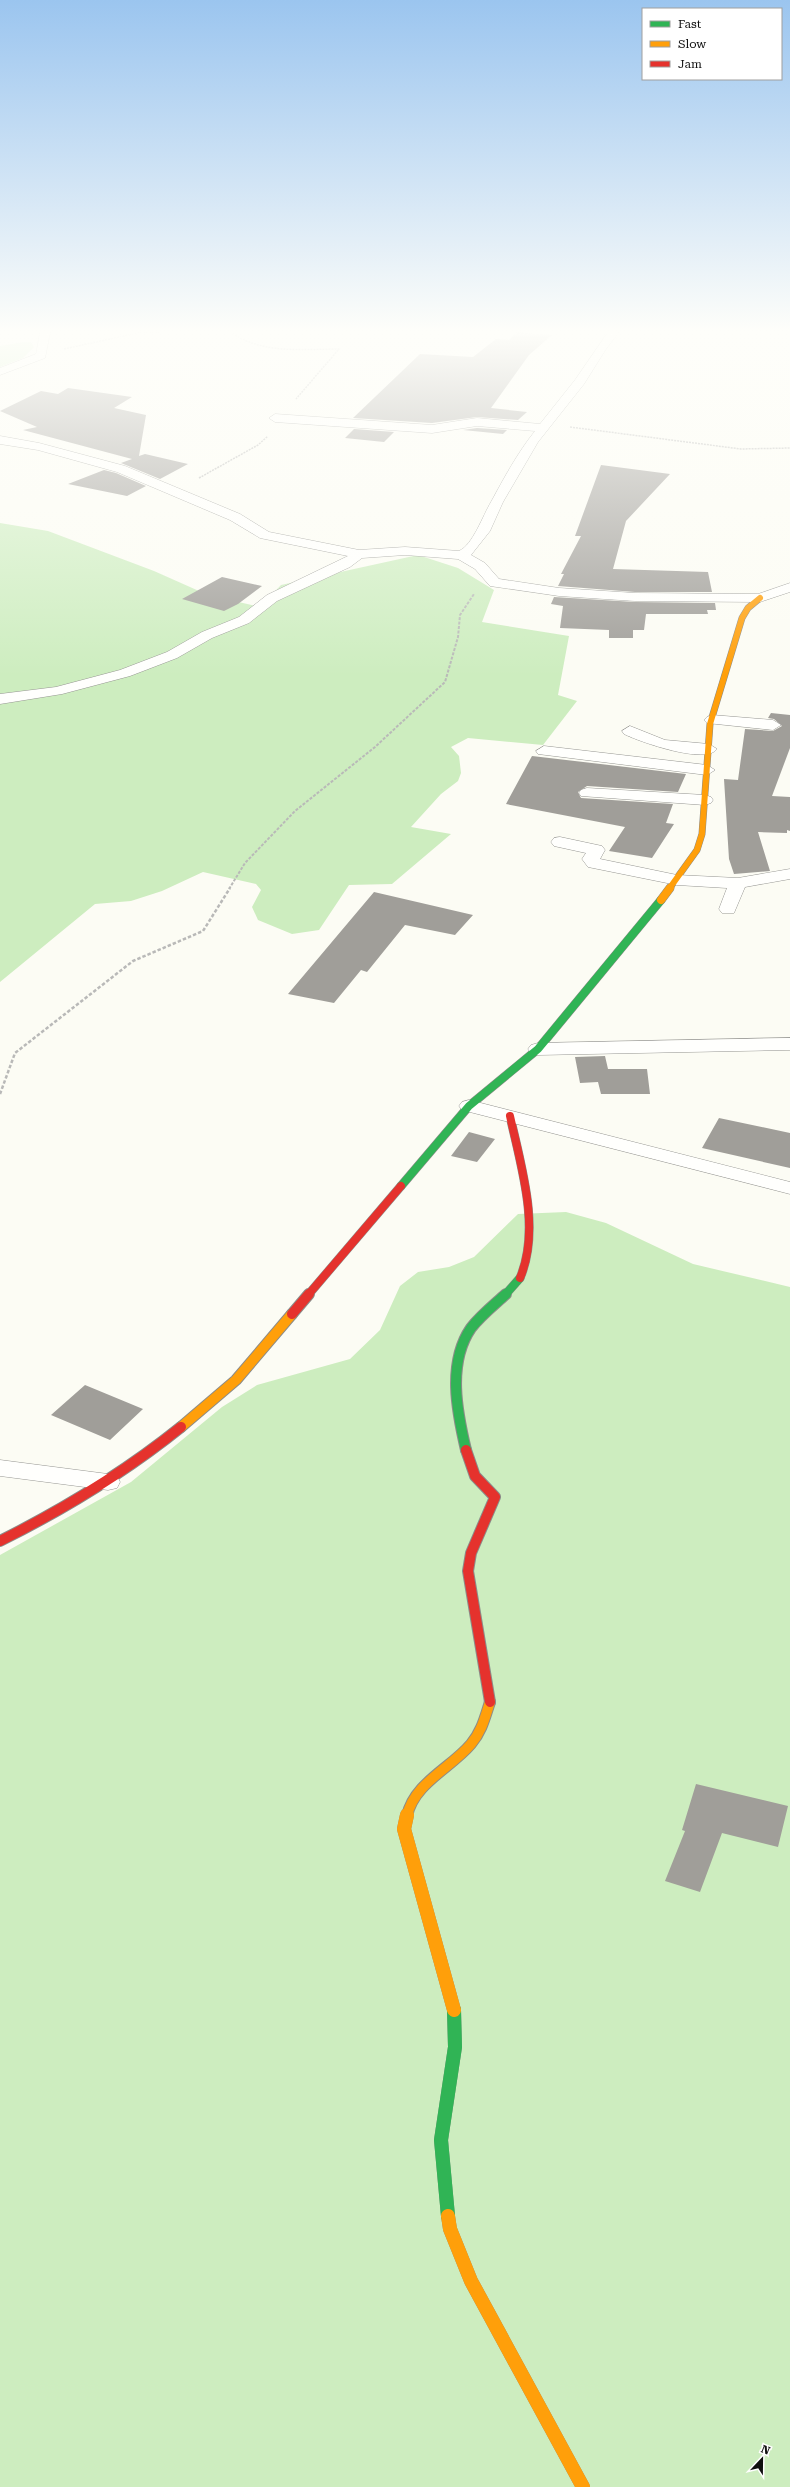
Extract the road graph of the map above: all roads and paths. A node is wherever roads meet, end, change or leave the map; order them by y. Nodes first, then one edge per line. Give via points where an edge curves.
1 (23, 444) edge
2 (531, 444) edge
3 (702, 444) edge
4 (790, 448) edge
5 (359, 554) junction
6 (461, 555) junction
7 (495, 583) junction
8 (789, 588) edge
9 (760, 598) junction
10 (0, 699) edge
11 (712, 720) junction
12 (773, 725) dead end
13 (630, 731) dead end
14 (709, 749) junction
15 (544, 751) dead end
16 (707, 770) junction
17 (587, 793) dead end
18 (705, 800) junction
19 (560, 842) dead end
20 (790, 874) edge
21 (677, 880) junction
22 (738, 883) junction
23 (728, 910) dead end
24 (790, 1044) edge
25 (538, 1049) junction
26 (0, 1094) edge
27 (469, 1106) junction
28 (510, 1116) junction
29 (790, 1188) edge
30 (0, 1468) edge
31 (108, 1482) junction
32 (0, 1541) edge
33 (583, 2487) edge

1 - 5 street via 121,469 236,517 265,535
2 - 6 street via 483,531 468,552
3 - 4 path via 741,449
5 - 6 street via 405,551
5 - 10 street via 345,564 272,598 244,620 207,635 172,655 125,673 58,691
6 - 7 street via 480,566
7 - 9 street via 609,596
7 - 26 path via 478,588 460,615 458,637 445,682 375,747 295,811 245,863 203,931 133,961 15,1053
8 - 9 street
9 - 11 street via 748,608 742,618
11 - 12 street
11 - 14 street
13 - 14 street via 653,743 677,748
14 - 16 street
15 - 16 street
16 - 18 street
17 - 18 street
18 - 21 street via 704,822 697,850
19 - 21 street via 596,850 591,859 594,863
20 - 22 street
21 - 22 street
21 - 25 street
22 - 23 street
24 - 25 street
25 - 27 street
27 - 28 street
27 - 31 street via 236,1380 147,1455
28 - 29 street
28 - 33 street via 521,1161 529,1254 525,1269 470,1330 461,1350 459,1369 462,1439 473,1475 496,1497 471,1553 468,1571 490,1705 482,1728 471,1744 418,1792 408,1810 404,1829 454,2004 455,2047 441,2140 450,2230 471,2281
30 - 31 street
31 - 32 street via 55,1514

